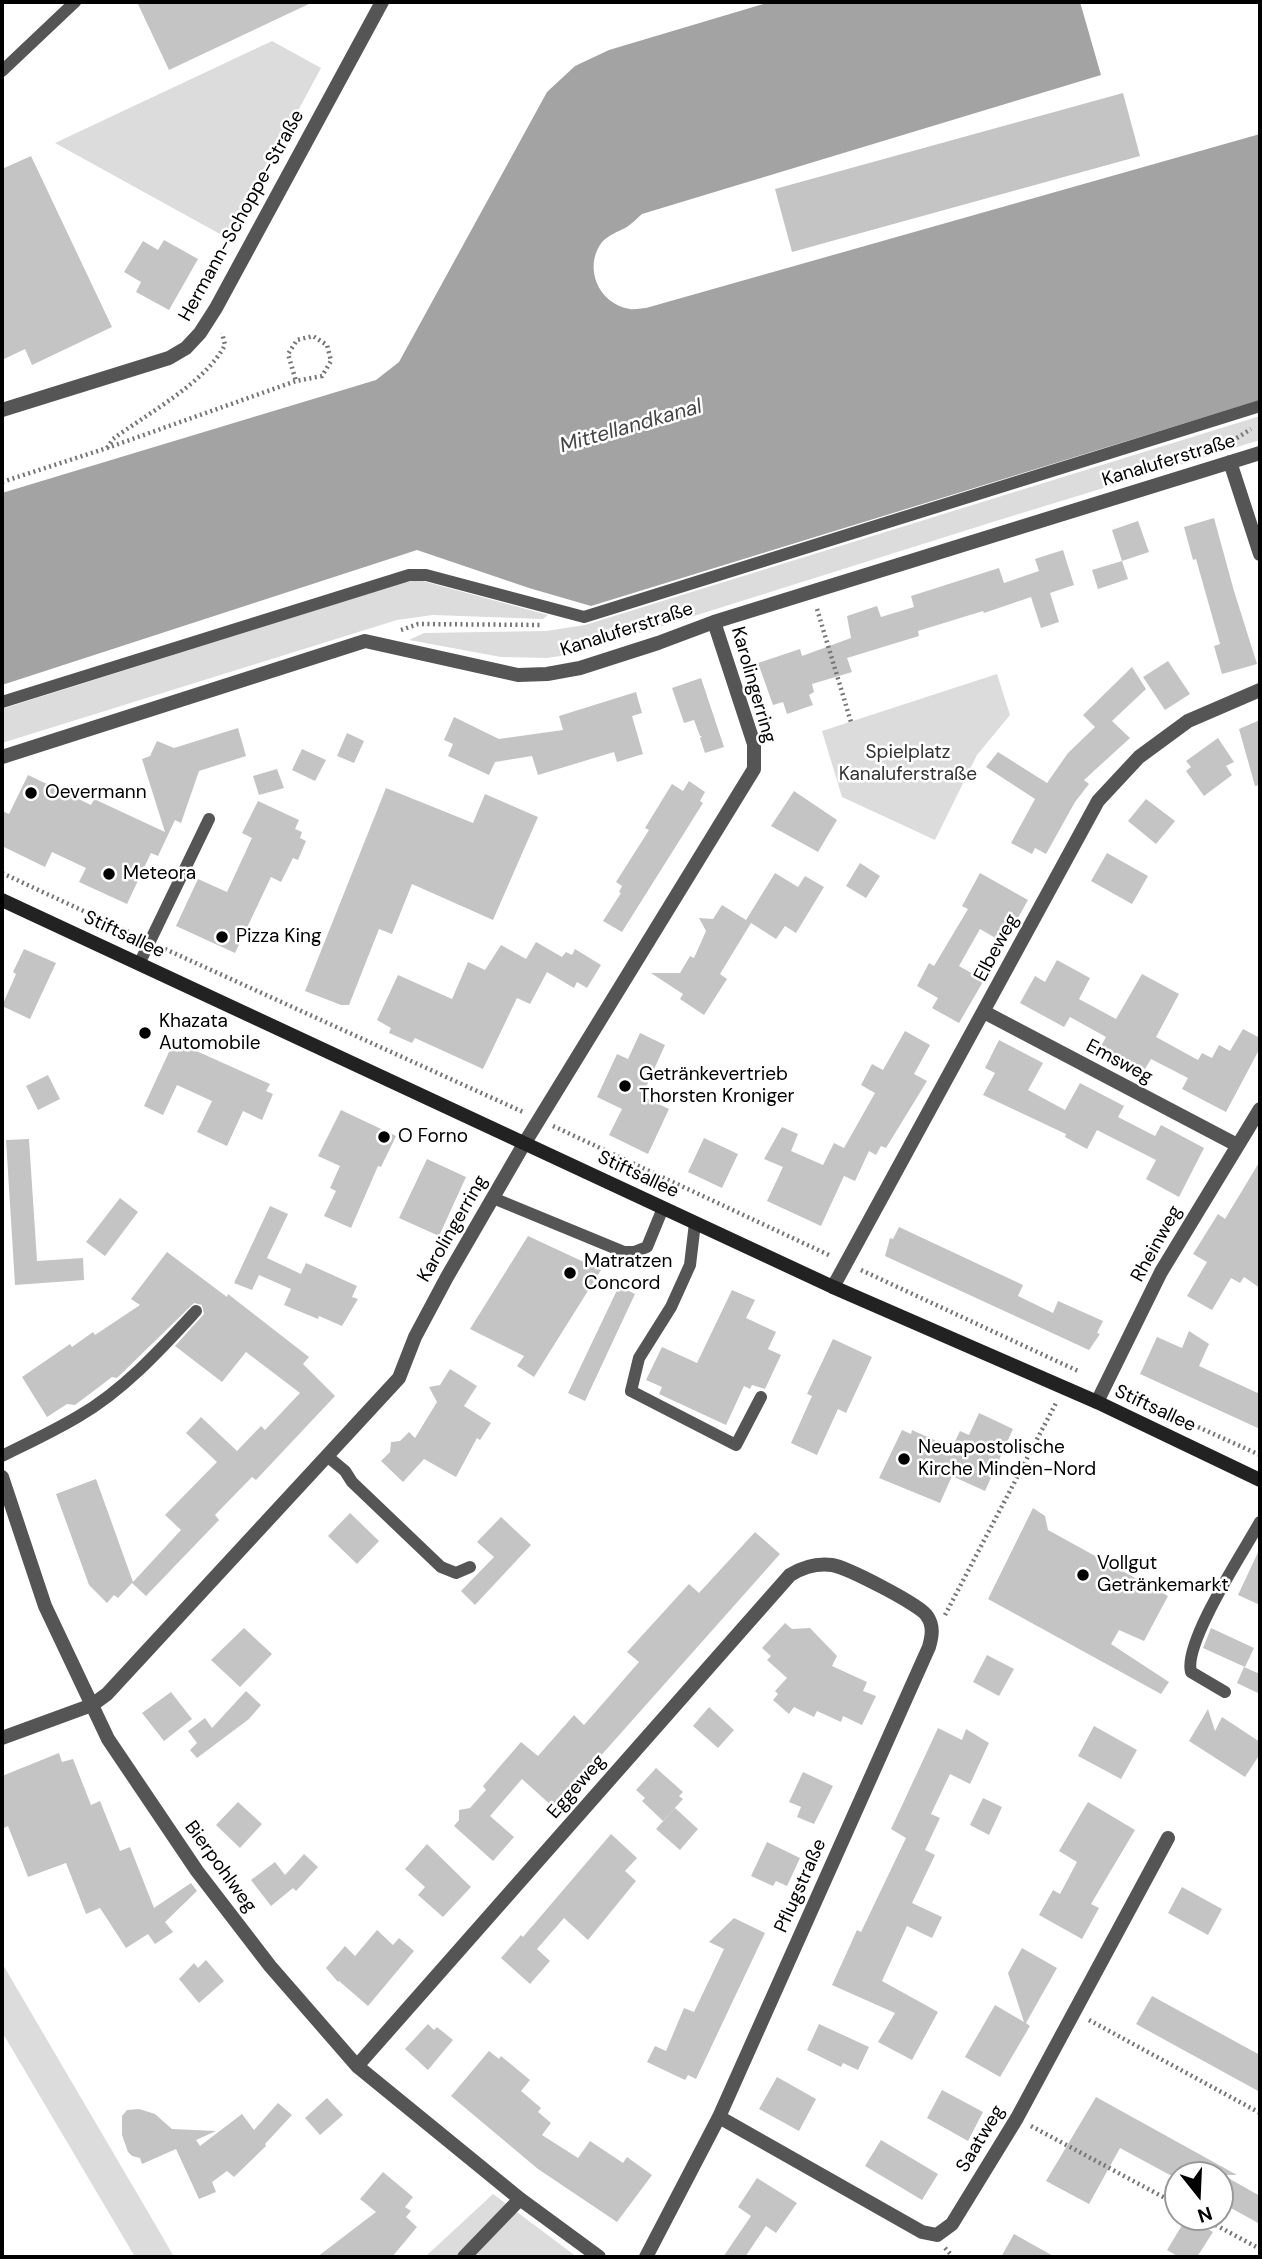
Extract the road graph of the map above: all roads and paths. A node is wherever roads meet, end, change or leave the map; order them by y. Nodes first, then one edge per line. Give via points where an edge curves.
1 (75, 2) edge
2 (382, 2) edge
3 (2, 71) edge
4 (216, 308) junction
5 (296, 381) junction
6 (1260, 406) edge
7 (2, 410) edge
8 (107, 449) junction
9 (1260, 453) edge
10 (1230, 462) junction
11 (2, 482) edge
12 (1260, 554) edge
13 (812, 592) junction
14 (714, 622) junction
15 (551, 623) dead end
16 (365, 641) junction
17 (1260, 690) edge
18 (2, 702) edge
19 (851, 722) dead end
20 (2, 757) edge
21 (209, 819) dead end
22 (2, 873) edge
23 (2, 900) edge
24 (150, 942) junction
25 (140, 962) junction
26 (984, 1012) junction
27 (1260, 1109) edge
28 (539, 1120) junction
29 (524, 1144) junction
30 (1237, 1145) junction
31 (493, 1198) junction
32 (663, 1208) junction
33 (695, 1223) junction
34 (846, 1263) junction
35 (833, 1287) junction
36 (196, 1311) dead end
37 (948, 1311) dead end
38 (1064, 1388) junction
39 (761, 1397) dead end
40 (1097, 1402) junction
41 (2, 1456) edge
42 (327, 1456) junction
43 (2, 1477) edge
44 (1259, 1477) edge
45 (1260, 1522) edge
46 (470, 1567) dead end
47 (842, 1567) joint
48 (929, 1647) junction
49 (1226, 1692) dead end
50 (92, 1705) junction
51 (2, 1738) edge
52 (1168, 1838) dead end
53 (1075, 2013) junction
54 (357, 2066) junction
55 (1260, 2113) edge
56 (719, 2117) junction
57 (1017, 2118) junction
58 (1164, 2197) edge
59 (520, 2199) junction
60 (1226, 2231) edge
61 (1260, 2249) edge
62 (464, 2257) edge
63 (599, 2257) edge
64 (646, 2257) edge

1 - 3 lane
2 - 4 street, Hermann-Schoppe-Straße
4 - 7 street, Hermann-Schoppe-Straße via 187,348 169,358
4 - 8 path via 225,345 212,366 113,439
5 - 5 path via 322,376 331,361 327,345 313,336 297,340 288,354
5 - 8 path
6 - 18 lane via 584,617 426,575 409,575
8 - 11 path
9 - 10 street, Kanaluferstraße
10 - 12 street
10 - 13 street, Kanaluferstraße
13 - 14 street, Kanaluferstraße
13 - 19 path
14 - 16 street, Kanaluferstraße via 580,668 547,674 518,675
14 - 28 street, Karolingerring via 754,744 754,769
15 - 16 path via 418,624
16 - 20 street
17 - 26 street, Elbeweg via 1188,721 1139,757 1098,801
21 - 24 lane
22 - 24 path
23 - 25 main road, Stiftsallee
24 - 25 lane
24 - 28 path
25 - 29 main road, Stiftsallee
26 - 30 street, Emsweg
26 - 34 street, Elbeweg
27 - 30 street, Rheinweg
28 - 29 street, Karolingerring
28 - 34 path
29 - 31 street, Karolingerring
29 - 32 main road, Stiftsallee
30 - 40 street, Rheinweg via 1161,1272
31 - 32 lane via 624,1252 647,1247
31 - 42 street, Karolingerring via 415,1337 399,1378
32 - 33 main road, Stiftsallee
33 - 35 main road, Stiftsallee
33 - 39 lane via 690,1265 671,1307 639,1358 631,1391 736,1446
34 - 35 street, Elbeweg
34 - 37 path
35 - 38 main road, Stiftsallee
36 - 41 lane via 161,1349 81,1415
38 - 40 main road, Stiftsallee
38 - 48 path
40 - 44 main road, Stiftsallee
42 - 46 lane via 441,1567 456,1573
42 - 50 street, Karolingerring via 107,1695
43 - 50 street, Bierpohlweg via 46,1606
45 - 49 lane via 1199,1632 1189,1663 1191,1672
47 - 48 street, Pflugstraße via 927,1614 932,1627
47 - 54 street, Eggeweg via 816,1565 790,1575
48 - 56 street, Pflugstraße
50 - 51 street, Karolingerring
50 - 54 street, Bierpohlweg via 108,1739 197,1871 270,1966
52 - 53 street, Saatweg
53 - 55 path
53 - 57 street, Saatweg
54 - 59 street, Bierpohlweg
56 - 57 street, Saatweg via 922,2232 937,2235 952,2224
56 - 64 street, Pflugstraße
57 - 58 path
59 - 62 street
59 - 63 street, Bierpohlweg
60 - 61 path

